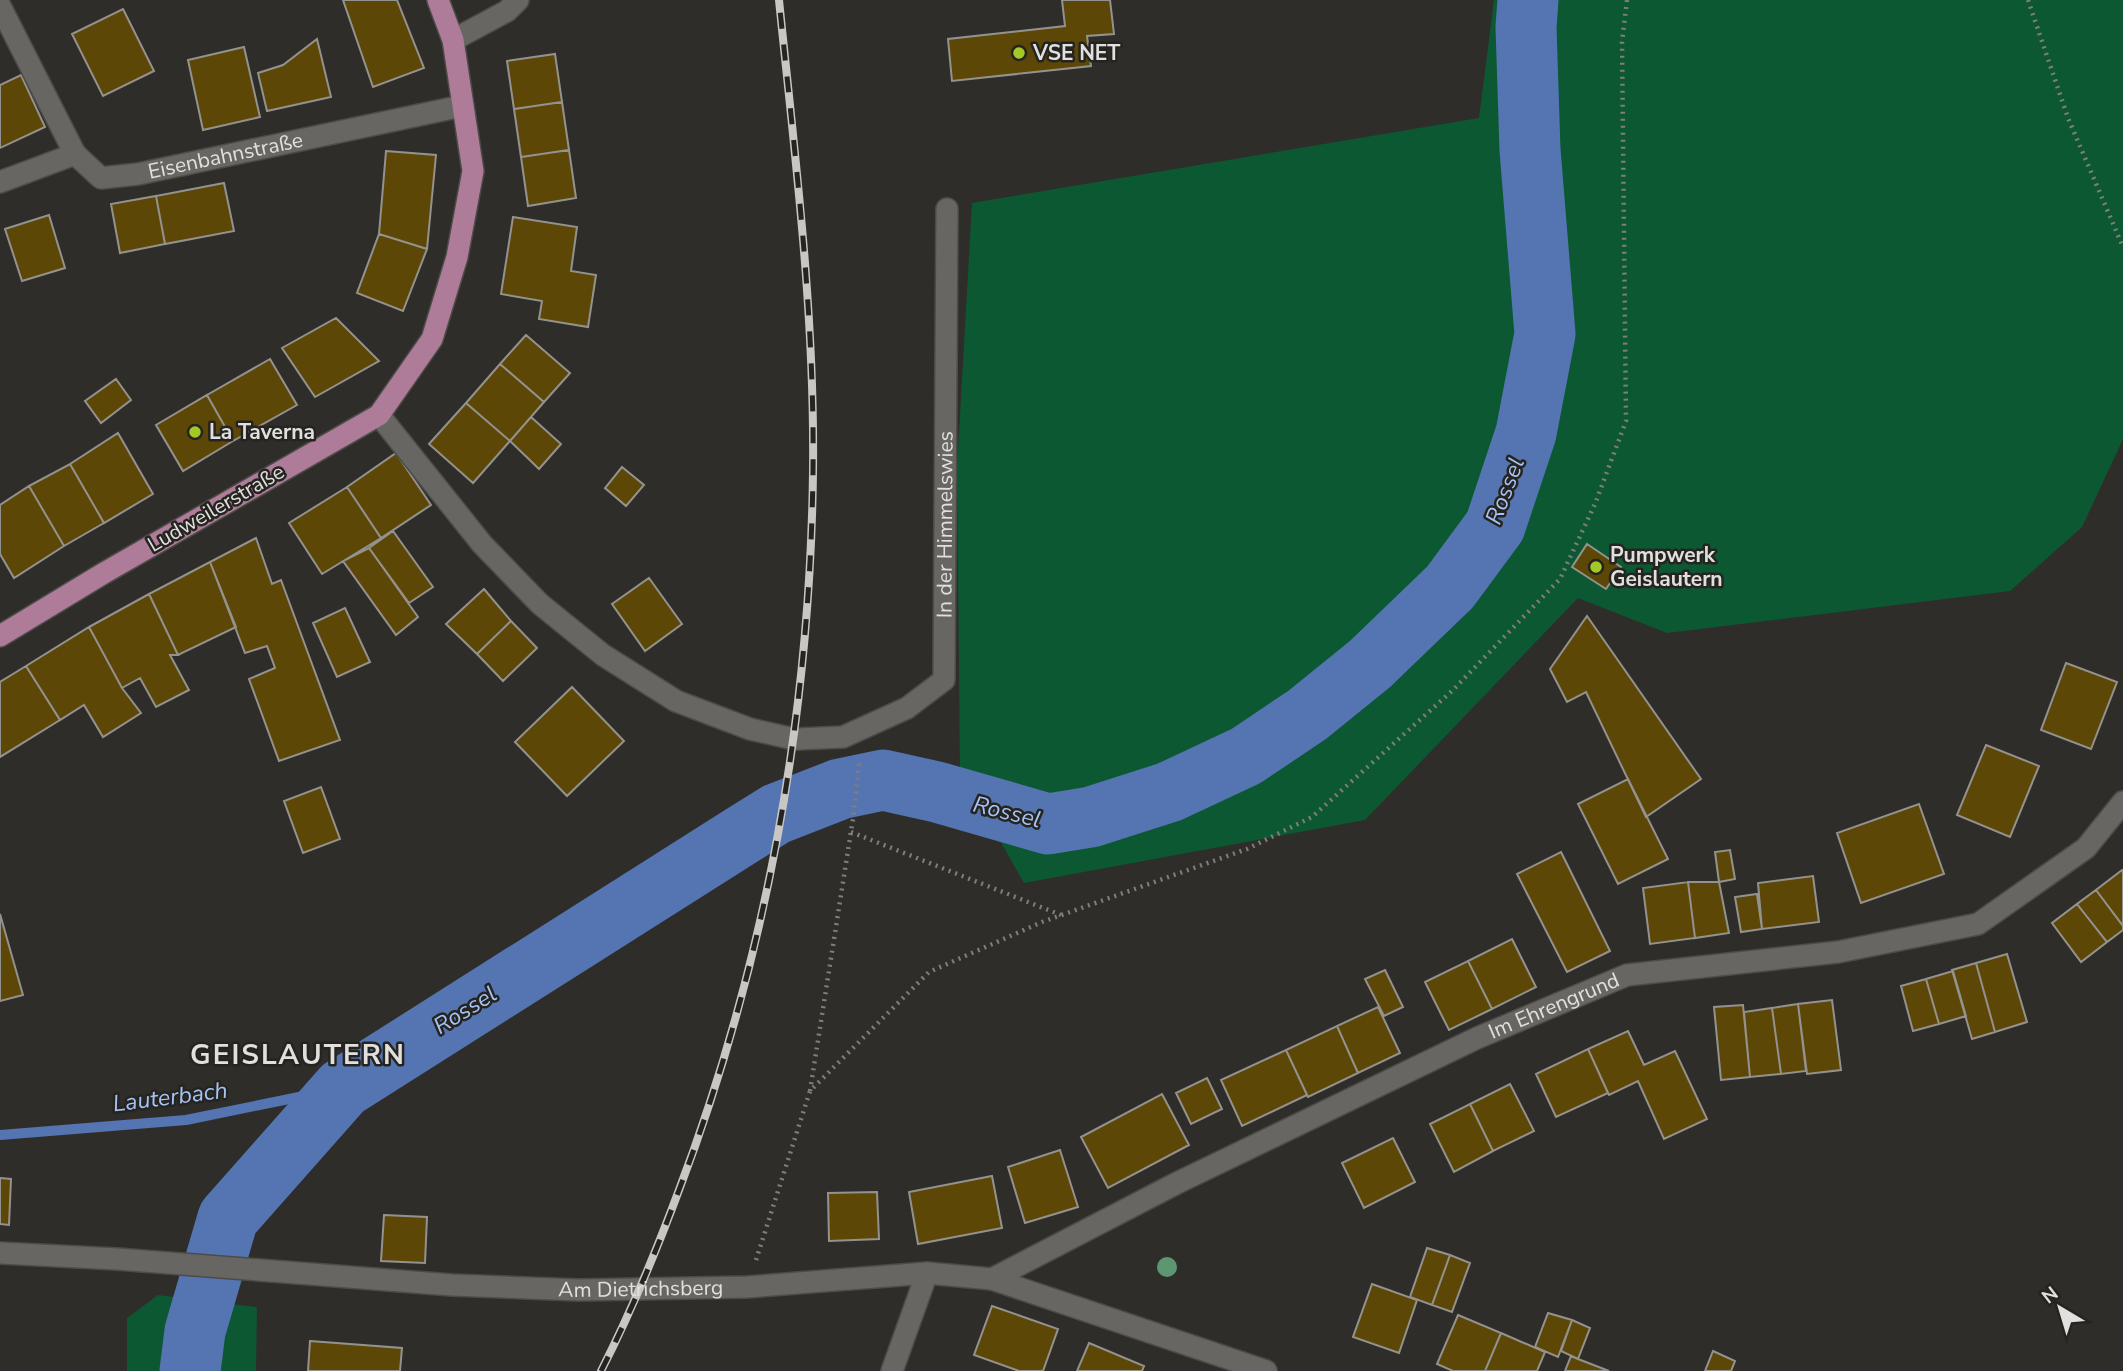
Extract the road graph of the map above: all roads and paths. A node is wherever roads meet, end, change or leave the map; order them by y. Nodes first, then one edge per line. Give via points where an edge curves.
1 (438, 0) edge
2 (518, 0) edge
3 (1627, 0) edge
4 (2028, 0) edge
5 (0, 6) edge
6 (453, 40) junction
7 (462, 106) junction
8 (75, 154) junction
9 (0, 182) edge
10 (947, 209) dead end
11 (2123, 247) edge
12 (379, 415) junction
13 (0, 636) edge
14 (859, 765) dead end
15 (2123, 802) edge
16 (851, 832) junction
17 (1060, 915) junction
18 (810, 1091) junction
19 (0, 1253) edge
20 (927, 1273) junction
21 (992, 1279) junction
22 (747, 1287) junction
23 (892, 1371) edge
24 (1266, 1371) edge

1 - 6 main road, Ludweilerstraße
2 - 6 street via 508,11
3 - 17 path via 1622,42 1626,421 1560,579 1452,690 1312,817 1247,849
4 - 11 path via 2068,118
5 - 8 street
6 - 7 main road, Ludweilerstraße
7 - 8 street, Eisenbahnstraße via 138,174 101,178
7 - 12 main road, Ludweilerstraße via 473,171 457,257 432,339
8 - 9 street
10 - 12 street, In der Himmelswies via 944,680 907,708 843,737 796,739 750,729 677,701 603,655 540,604 482,544
12 - 13 main road, Ludweilerstraße
14 - 16 path
15 - 21 street, Im Ehrengrund via 2086,848 1978,924 1838,952 1628,975 1477,1038 1177,1183
16 - 17 path
16 - 18 path
17 - 18 path via 929,972
18 - 22 path
19 - 22 street, Am Dietrichsberg via 452,1285 579,1290
20 - 21 street, Am Dietrichsberg
20 - 22 street, Am Dietrichsberg
20 - 23 street
21 - 24 street, Am Dietrichsberg

